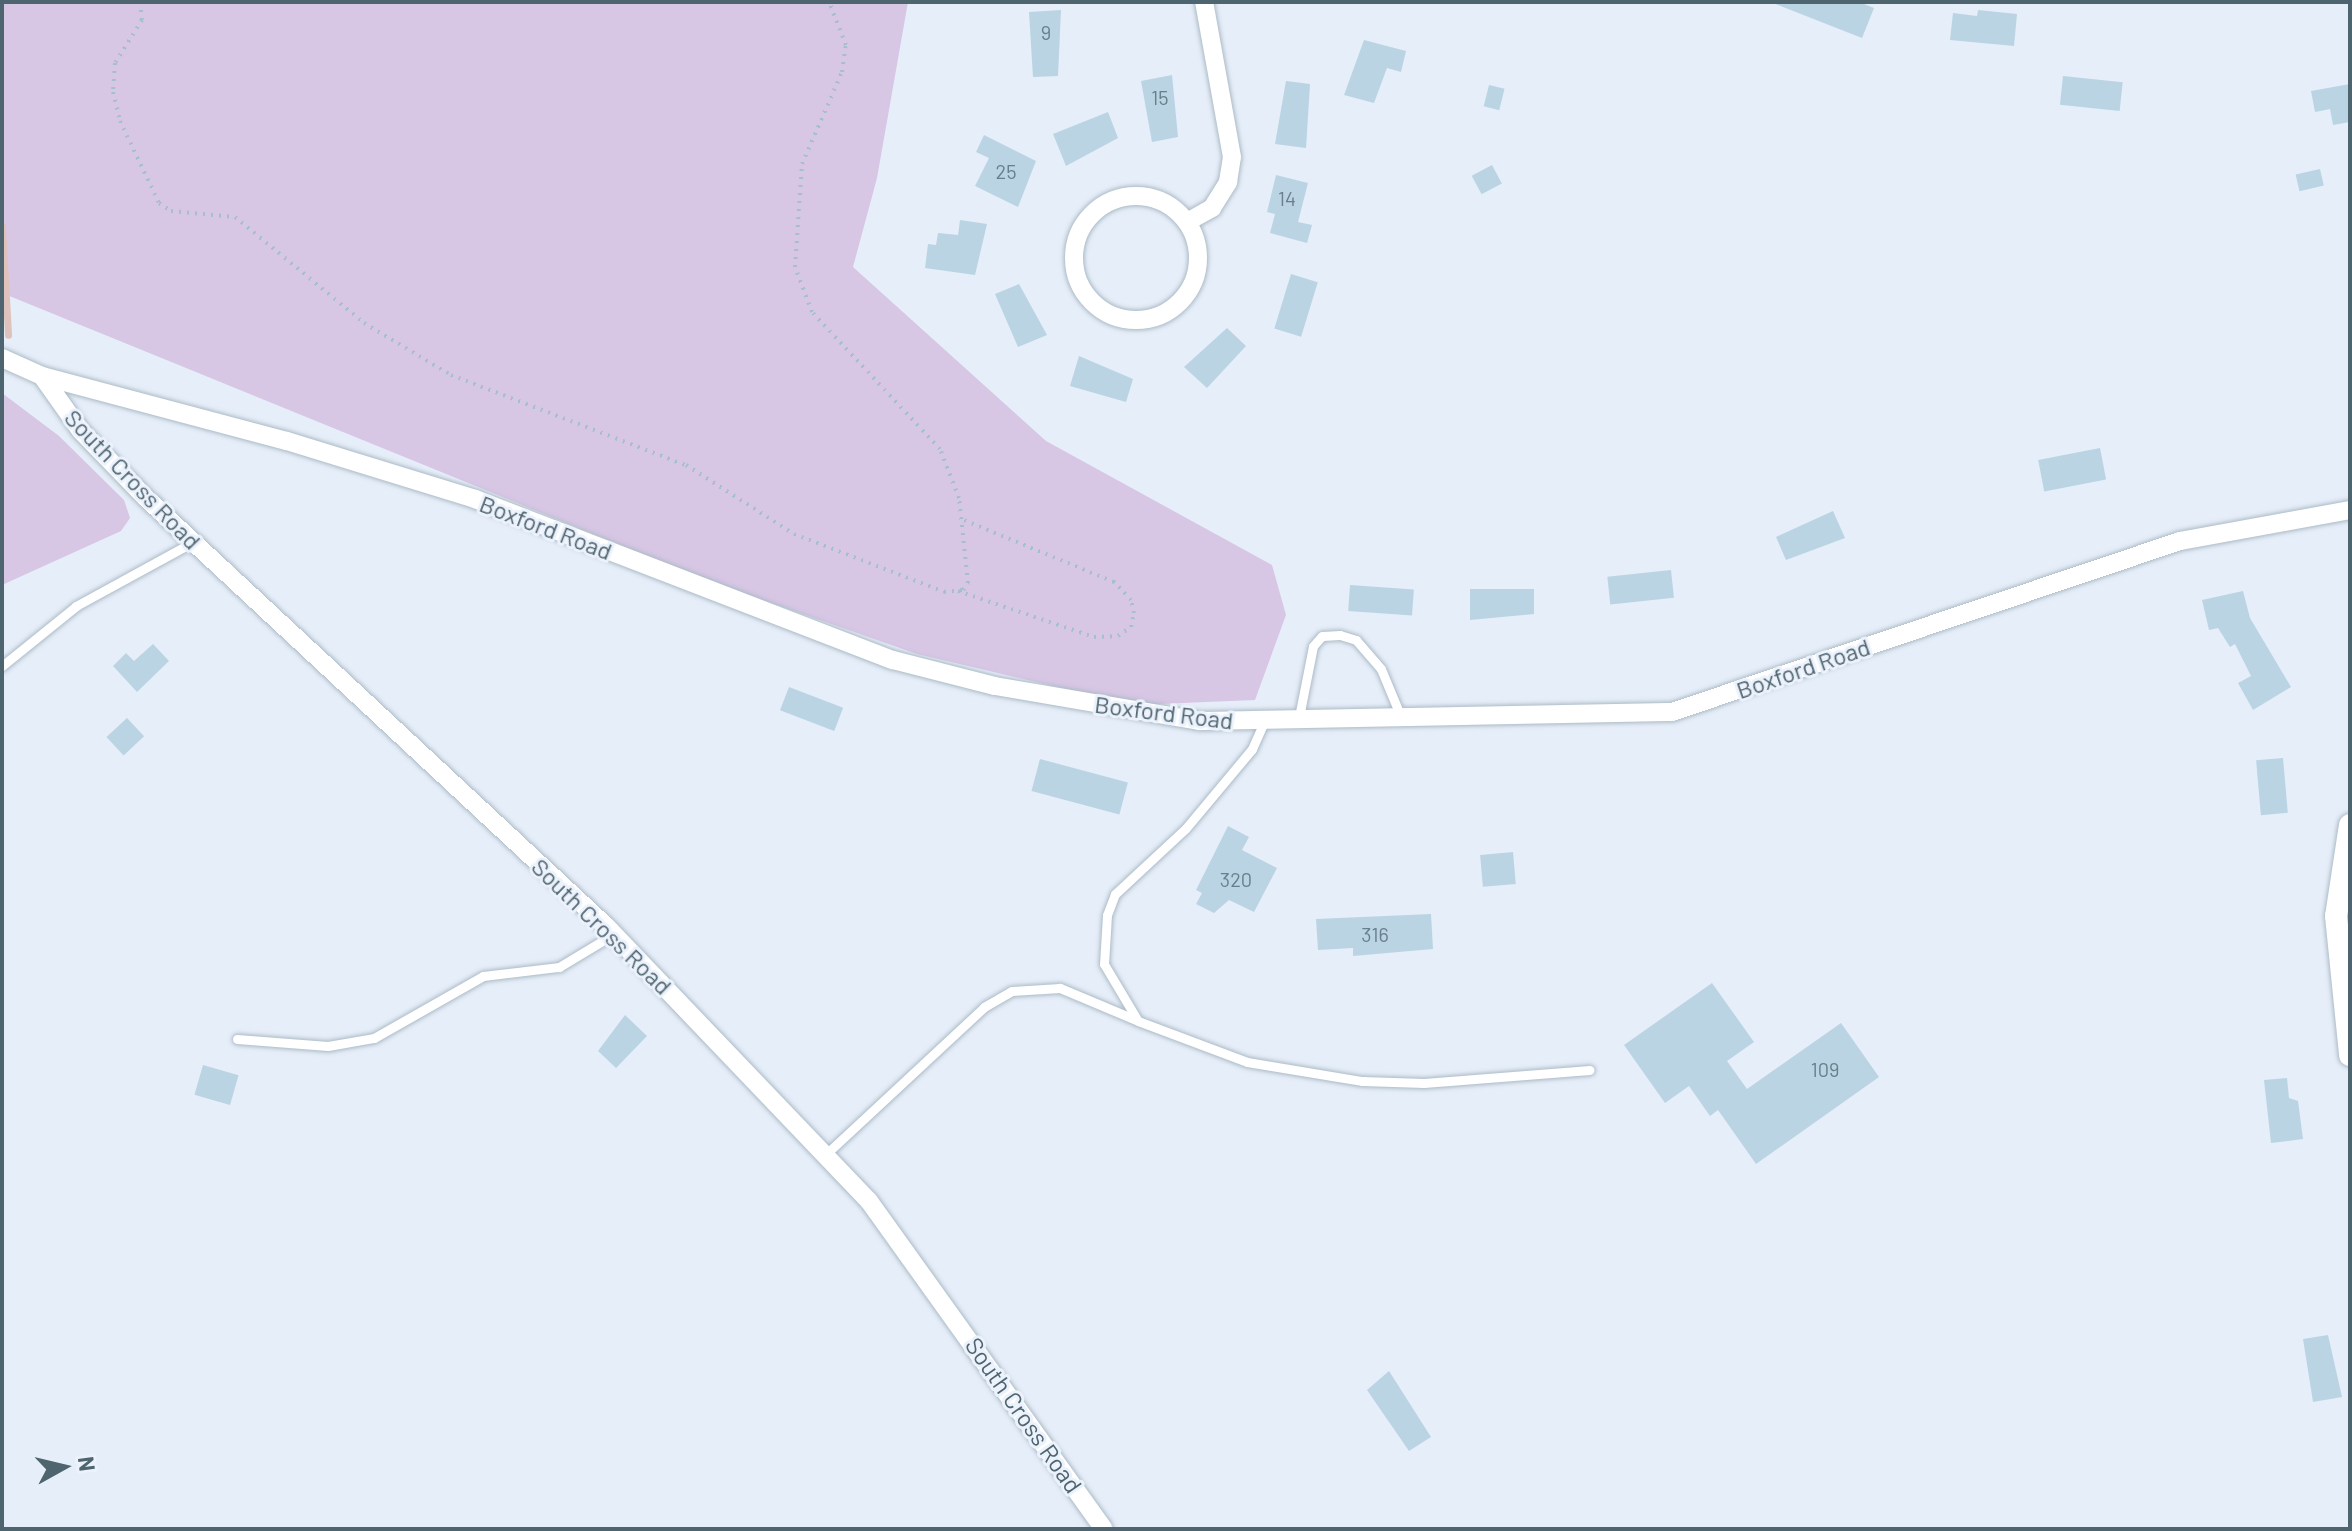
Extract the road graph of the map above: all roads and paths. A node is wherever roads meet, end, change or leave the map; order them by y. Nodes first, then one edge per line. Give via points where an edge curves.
1 (140, 2) edge
2 (829, 2) edge
3 (1204, 2) edge
4 (1187, 222) junction
5 (2, 358) edge
6 (42, 376) junction
7 (2350, 510) edge
8 (961, 519) junction
9 (193, 542) junction
10 (958, 590) junction
11 (2, 666) edge
12 (1402, 721) junction
13 (1264, 722) junction
14 (1298, 722) junction
15 (2350, 825) edge
16 (614, 934) junction
17 (1138, 1021) junction
18 (237, 1039) dead end
19 (2350, 1055) edge
20 (1589, 1070) dead end
21 (825, 1155) junction
22 (1104, 1529) edge

1 - 10 path via 142,20 115,63 113,92 125,134 159,203 171,211 235,217 364,323 451,375 686,465 794,534 944,592
2 - 8 path via 846,45 842,72 802,164 795,267 812,312 940,449
3 - 4 street via 1232,157 1228,182 1212,208
4 - 4 street via 1198,268 1172,309 1150,319 1125,320 1085,294 1075,272 1074,248 1100,207 1146,196
5 - 6 street, Boxford Road
6 - 9 street, South Cross Road via 81,431
6 - 13 street, Boxford Road via 287,441 475,499 893,660 1105,707 1199,721
7 - 12 street, Boxford Road via 2180,541 1672,712
8 - 10 path via 968,583
8 - 10 path via 1114,582 1131,600 1134,613 1131,627 1118,636 1094,637
9 - 11 lane via 76,606
9 - 16 street, South Cross Road
12 - 14 street, Boxford Road
12 - 14 lane via 1381,669 1356,640 1340,635 1322,636 1313,646
13 - 14 street, Boxford Road
13 - 17 lane via 1252,749 1185,829 1115,894 1104,964
15 - 19 street via 2336,916
16 - 18 lane via 559,967 483,976 374,1038 328,1046
16 - 21 street, South Cross Road
17 - 20 lane via 1247,1062 1362,1081 1424,1083
17 - 21 lane via 1060,988 1012,991 984,1007
21 - 22 street, South Cross Road via 930,1280

